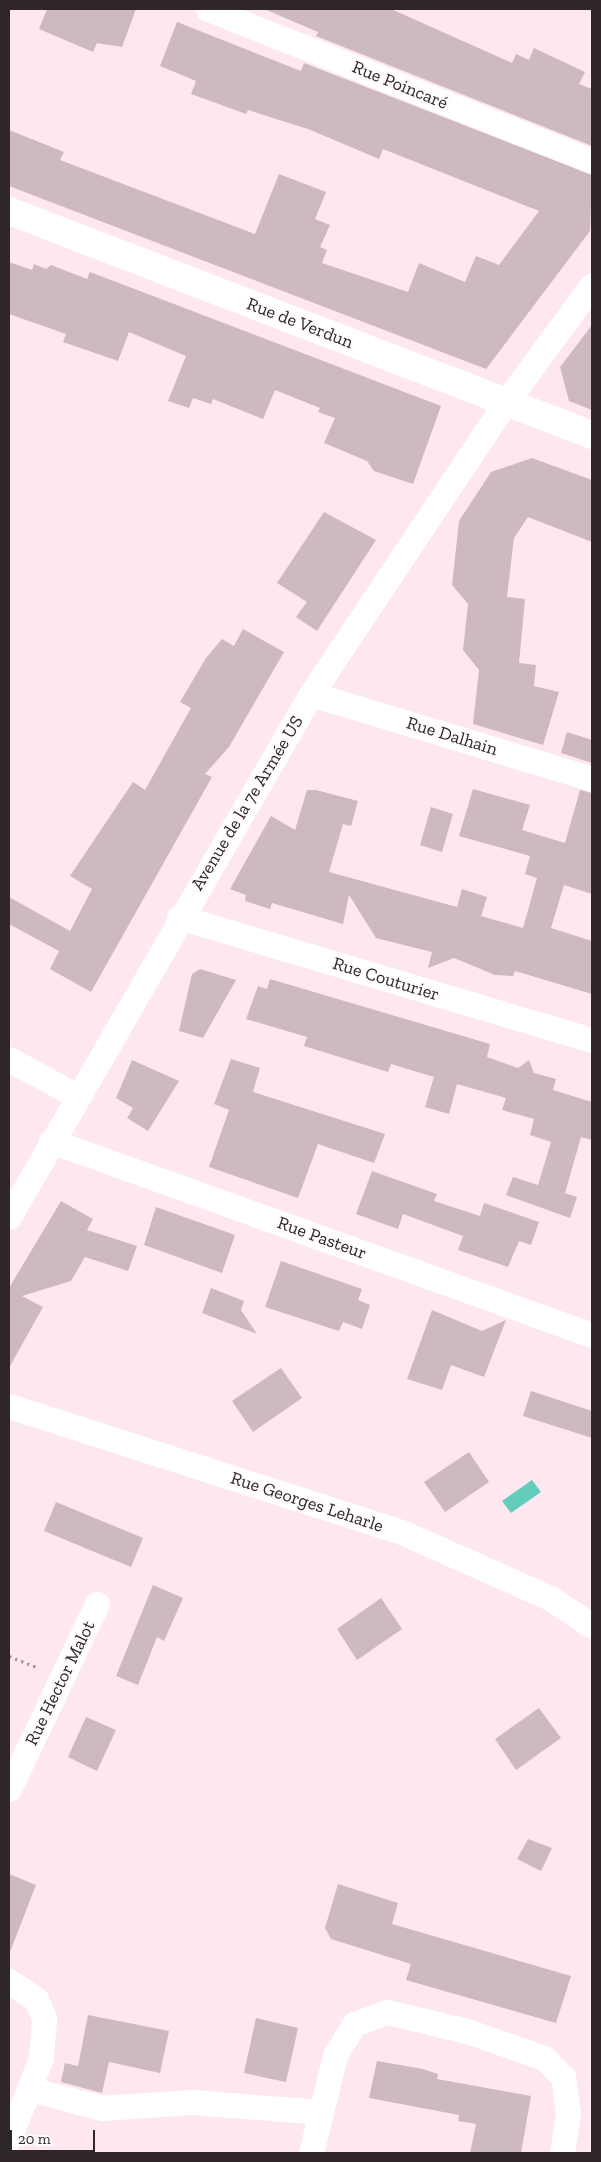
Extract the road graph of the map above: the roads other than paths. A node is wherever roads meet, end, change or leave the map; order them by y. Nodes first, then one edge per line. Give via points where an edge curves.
1 (208, 9) edge
2 (592, 161) edge
3 (9, 211) edge
4 (592, 285) edge
5 (506, 402) junction
6 (592, 435) edge
7 (311, 694) junction
8 (592, 779) edge
9 (179, 917) junction
10 (592, 1040) edge
11 (9, 1059) edge
12 (77, 1096) junction
13 (51, 1141) junction
14 (9, 1218) edge
15 (592, 1335) edge
16 (9, 1406) edge
17 (97, 1604) dead end
18 (592, 1626) edge
19 (9, 1788) edge
20 (9, 1982) edge
21 (29, 2090) junction
22 (321, 2112) junction
23 (9, 2139) edge
24 (312, 2153) edge
25 (562, 2153) edge

1 - 2 street, Rue Poincaré
3 - 5 main road, Rue de Verdun
4 - 5 street, Avenue de la 7e Armée US
5 - 6 main road, Rue de Verdun
5 - 7 street, Avenue de la 7e Armée US
7 - 8 street, Rue Dalhain
7 - 9 street, Avenue de la 7e Armée US
9 - 10 street, Rue Couturier
9 - 12 street, Avenue de la 7e Armée US
11 - 12 street
12 - 13 street, Avenue de la 7e Armée US
13 - 14 street, Avenue de la 7e Armée US
13 - 15 street, Rue Pasteur
16 - 18 street, Rue Georges Leharle via 404,1533 550,1598
17 - 19 street, Rue Hector Malot
20 - 21 street via 36,1998 44,2018 41,2058
21 - 22 street via 102,2108 193,2102
21 - 23 street
22 - 24 street
22 - 25 street via 335,2055 354,2024 387,2012 467,2031 544,2058 563,2077 568,2113

